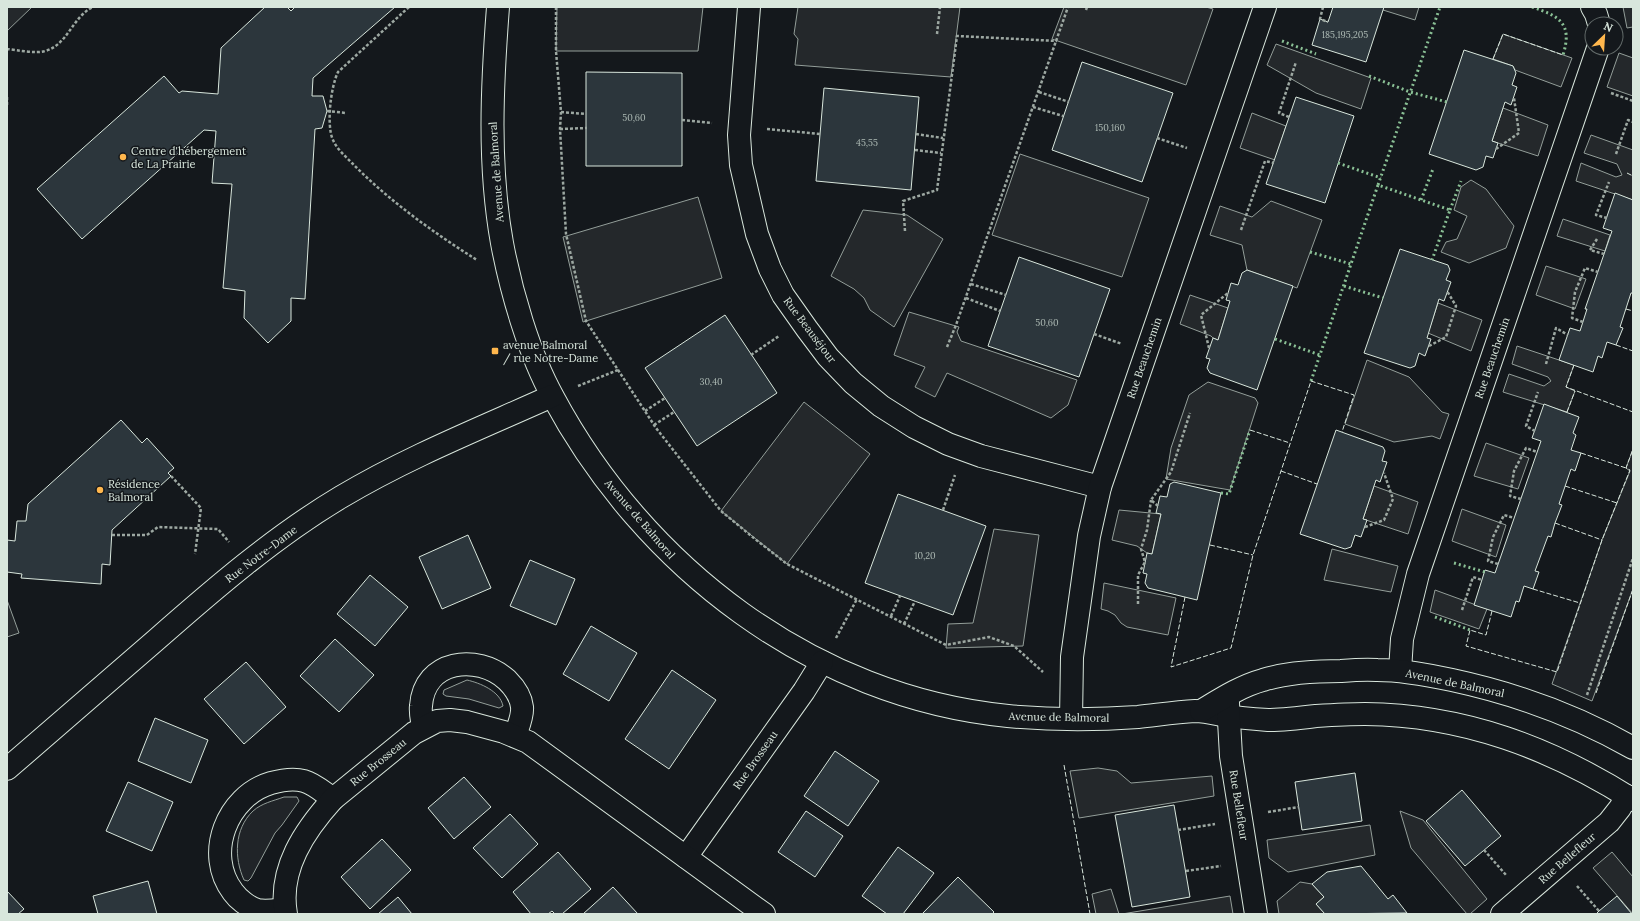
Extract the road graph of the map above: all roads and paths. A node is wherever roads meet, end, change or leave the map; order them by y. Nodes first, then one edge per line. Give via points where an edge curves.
1 (93, 7) edge
2 (409, 7) edge
3 (498, 7) edge
4 (556, 7) edge
5 (749, 7) edge
6 (940, 7) edge
7 (1068, 7) edge
8 (1265, 7) edge
9 (1323, 7) edge
10 (1592, 7) edge
11 (1597, 16) edge
12 (1328, 22) dead end
13 (937, 34) dead end
14 (1057, 41) junction
15 (7, 49) edge
16 (1595, 56) edge
17 (1296, 62) dead end
18 (1039, 92) junction
19 (7, 98) edge
20 (1514, 98) dead end
21 (1069, 102) dead end
22 (7, 107) edge
23 (1033, 107) junction
24 (327, 111) dead end
25 (331, 111) junction
26 (561, 112) junction
27 (346, 113) dead end
28 (586, 114) dead end
29 (1063, 116) dead end
30 (1289, 117) dead end
31 (1633, 122) edge
32 (586, 128) dead end
33 (560, 129) junction
34 (916, 134) dead end
35 (943, 138) junction
36 (1157, 138) dead end
37 (1496, 149) dead end
38 (915, 150) dead end
39 (941, 153) junction
40 (1616, 154) dead end
41 (1213, 158) junction
42 (1274, 163) dead end
43 (1609, 182) dead end
44 (1607, 218) dead end
45 (1241, 230) dead end
46 (905, 231) dead end
47 (1597, 239) dead end
48 (1604, 254) dead end
49 (477, 260) dead end
50 (1598, 272) dead end
51 (971, 284) junction
52 (1447, 291) dead end
53 (1228, 293) dead end
54 (1006, 295) dead end
55 (966, 298) junction
56 (1000, 311) dead end
57 (801, 322) junction
58 (1583, 322) dead end
59 (1568, 335) dead end
60 (1429, 346) dead end
61 (947, 347) dead end
62 (1209, 348) dead end
63 (751, 355) dead end
64 (1546, 364) dead end
65 (618, 370) junction
66 (576, 386) dead end
67 (1538, 392) dead end
68 (552, 396) junction
69 (665, 398) dead end
70 (645, 411) junction
71 (674, 412) dead end
72 (1190, 412) dead end
73 (654, 425) junction
74 (1535, 431) dead end
75 (964, 450) junction
76 (1537, 452) dead end
77 (1384, 473) dead end
78 (171, 476) dead end
79 (1100, 487) junction
80 (1521, 499) dead end
81 (1150, 500) junction
82 (1158, 506) dead end
83 (943, 510) dead end
84 (1514, 518) dead end
85 (1364, 527) dead end
86 (200, 528) junction
87 (112, 535) dead end
88 (230, 542) dead end
89 (195, 554) dead end
90 (1633, 558) edge
91 (1498, 564) dead end
92 (1482, 580) dead end
93 (900, 596) dead end
94 (857, 600) junction
95 (915, 601) dead end
96 (1138, 604) dead end
97 (1462, 610) dead end
98 (891, 616) junction
99 (904, 624) junction
100 (822, 662) junction
101 (1400, 671) junction
102 (1043, 672) dead end
103 (1586, 699) dead end
104 (1228, 706) junction
105 (1071, 719) junction
106 (424, 727) junction
107 (516, 736) junction
108 (1633, 748) edge
109 (7, 769) edge
110 (1630, 798) edge
111 (332, 799) junction
112 (1299, 807) dead end
113 (1241, 818) junction
114 (1178, 830) dead end
115 (1484, 850) dead end
116 (686, 857) junction
117 (1248, 862) junction
118 (1559, 865) junction
119 (1186, 871) dead end
120 (1523, 896) junction
121 (1599, 911) dead end
122 (285, 912) edge
123 (764, 914) edge
124 (1256, 914) edge
125 (1502, 914) edge

1 - 15 path via 80,15 56,47 44,52
2 - 25 path via 338,72 334,80
3 - 68 street, Avenue de Balmoral via 492,105 497,209 517,305
4 - 26 path via 556,51
5 - 57 street, Rue Beauséjour via 739,135 740,165 756,234 783,295
6 - 13 path
7 - 14 path
8 - 41 street, Rue Beauchemin
9 - 12 path via 1320,20
10 - 11 street
14 - 18 path
14 - 35 path via 957,36
16 - 101 street, Rue Beauchemin via 1423,559 1402,639
17 - 30 path via 1279,113
18 - 21 path
18 - 23 path
19 - 22 path
20 - 37 path via 1519,133
23 - 29 path
23 - 51 path
24 - 25 path
25 - 27 path
25 - 49 path via 329,120 334,143 360,172 404,208
26 - 28 path
26 - 33 path
31 - 40 path via 1628,120
32 - 33 path
33 - 65 path via 566,234 586,321
34 - 35 path
35 - 39 path
36 - 41 path
38 - 39 path
39 - 46 path via 937,190 902,201
41 - 79 street, Rue Beauchemin
42 - 45 path via 1265,161
43 - 44 path via 1596,215
47 - 48 path via 1590,250
50 - 58 path via 1586,268 1575,292 1572,318
51 - 54 path
51 - 55 path
52 - 60 path via 1456,306 1450,325 1446,337
53 - 62 path via 1201,315
55 - 56 path
55 - 61 path
57 - 63 path
57 - 75 street, Rue Beauséjour via 852,383 881,406 914,427
59 - 64 path via 1556,328
65 - 66 path
65 - 70 path
67 - 74 path via 1526,426
68 - 100 street, Avenue de Balmoral via 610,486 657,542 684,568 737,610 768,632
68 - 109 street, Rue Notre-Dame via 418,456 305,521 195,606
69 - 70 path
70 - 73 path
71 - 73 path
72 - 81 path via 1171,472
73 - 94 path via 721,511 787,564
75 - 79 street, Rue Beauséjour
75 - 83 path
76 - 80 path via 1526,448 1514,471 1510,496
77 - 85 path via 1393,499 1384,520
78 - 86 path via 201,508
79 - 105 street, Rue Beauchemin via 1089,536 1072,658
81 - 82 path
81 - 96 path via 1147,530 1141,549 1145,562 1138,575
84 - 91 path via 1504,515 1493,537 1488,561
86 - 87 path via 158,527 147,535
86 - 88 path via 218,529
86 - 89 path
90 - 103 path
92 - 97 path via 1473,577
93 - 98 path
94 - 98 path
94 - 100 path
95 - 99 path
98 - 99 path
99 - 102 path via 946,645 989,637 1014,646
100 - 105 street, Avenue de Balmoral via 872,685 935,705 1006,716
100 - 116 street, Rue Brosseau
101 - 104 street, Avenue de Balmoral via 1321,671 1280,676 1252,684
101 - 108 street, Avenue de Balmoral via 1434,676 1508,694 1554,709
104 - 105 street, Avenue de Balmoral via 1135,717
104 - 110 street via 1269,720 1371,714 1447,722 1493,734 1555,756
104 - 113 street, Rue Bellefleur
106 - 107 street, Rue Brosseau via 436,721 450,720 488,727
106 - 107 street via 421,705 433,678 443,670 467,663 492,669 512,685 522,706
106 - 111 street, Rue Brosseau
107 - 116 street, Rue Brosseau via 537,748
110 - 118 street, Rue Bellefleur via 1609,822
111 - 122 street, Rue Brosseau via 308,829 294,853 286,879
111 - 122 street, Rue Brosseau via 305,782 292,779 278,781 248,794 227,820 222,834 220,861 229,887 237,898 257,910
112 - 113 path
113 - 114 path
113 - 117 street, Rue Bellefleur
115 - 120 path
116 - 123 street, Rue Brosseau
117 - 119 path
117 - 124 street, Rue Bellefleur
118 - 120 street, Rue Bellefleur
118 - 121 path
120 - 125 street, Rue Bellefleur

